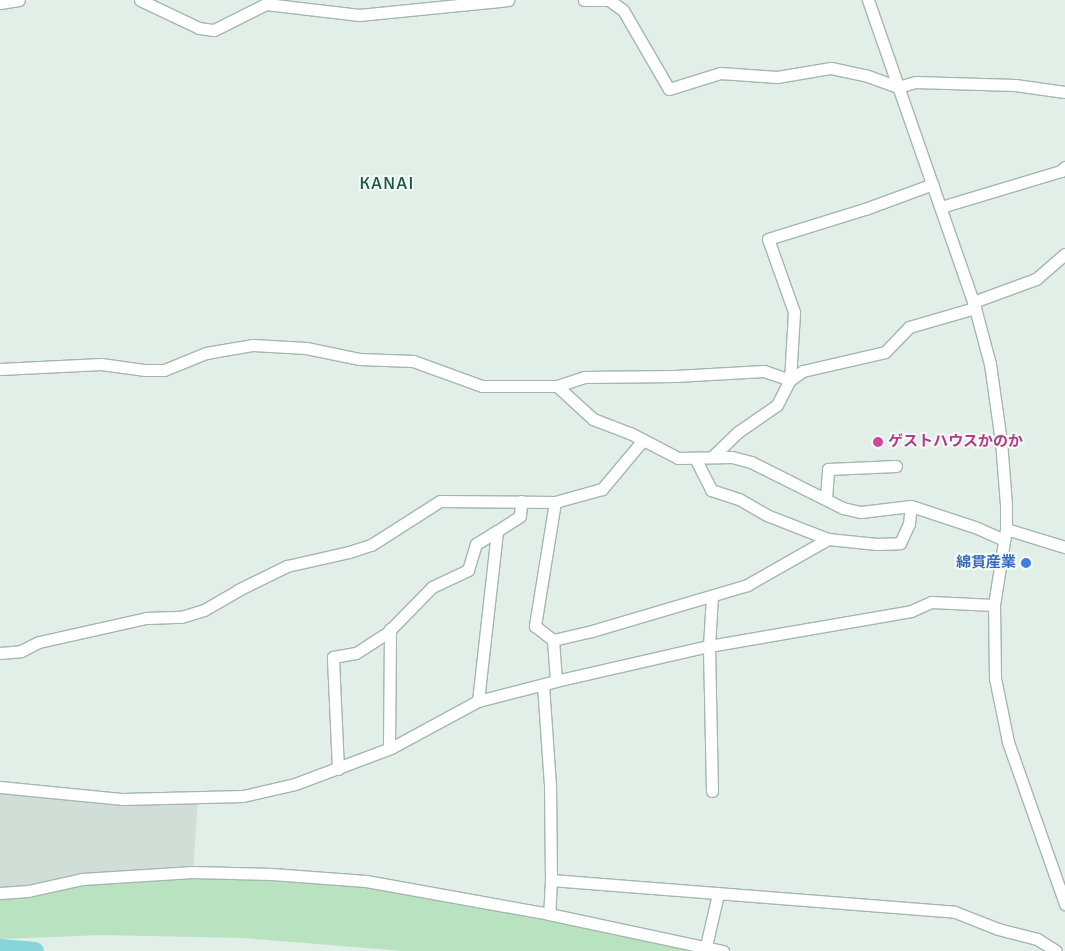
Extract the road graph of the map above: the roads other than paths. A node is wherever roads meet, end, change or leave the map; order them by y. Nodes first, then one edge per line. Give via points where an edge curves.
1 (19, 0) edge
2 (140, 0) edge
3 (508, 0) edge
4 (584, 0) edge
5 (609, 0) edge
6 (868, 0) edge
7 (0, 3) edge
8 (898, 87) junction
9 (1065, 92) edge
10 (1065, 168) edge
11 (932, 184) junction
12 (941, 207) junction
13 (1065, 254) edge
14 (974, 305) junction
15 (0, 369) edge
16 (790, 380) junction
17 (557, 386) junction
18 (643, 440) junction
19 (712, 457) junction
20 (695, 458) junction
21 (896, 466) dead end
22 (826, 500) junction
23 (521, 501) junction
24 (555, 502) junction
25 (911, 506) junction
26 (497, 531) junction
27 (1005, 534) junction
28 (828, 539) junction
29 (1065, 547) edge
30 (712, 596) junction
31 (994, 605) junction
32 (390, 629) junction
33 (553, 640) junction
34 (709, 646) junction
35 (0, 652) edge
36 (556, 681) junction
37 (543, 685) junction
38 (478, 701) junction
39 (389, 748) junction
40 (338, 769) junction
41 (0, 788) edge
42 (712, 791) dead end
43 (551, 880) junction
44 (0, 893) edge
45 (718, 894) junction
46 (1065, 904) edge
47 (549, 914) junction
48 (706, 946) junction
49 (723, 951) edge
50 (1056, 951) edge

1 - 7 street
2 - 3 street via 199,28 214,30 266,4 359,15
4 - 5 street
5 - 8 street via 623,10 669,89 720,73 777,77 831,68 865,75
6 - 8 street
8 - 9 street via 915,82 1015,85
8 - 11 street
10 - 12 street
11 - 12 street
11 - 16 street via 768,239 794,312
12 - 14 street
13 - 14 street via 1036,279
14 - 16 street via 909,327 885,352 803,371
14 - 27 street via 990,364 1000,432
15 - 17 street via 101,364 164,370 206,353 253,344 306,348 359,359 413,361 482,386
16 - 17 street via 764,371 584,377
16 - 19 street via 778,406 738,432
17 - 18 street via 593,419
18 - 20 street via 678,458
18 - 24 street via 602,489
19 - 20 street
19 - 22 street via 732,457 751,462
20 - 28 street via 711,490 739,499 769,516
21 - 22 street via 828,469
22 - 25 street via 861,512
23 - 24 street
23 - 26 street via 520,516
23 - 35 street via 440,501 371,545 287,566 204,610 181,617 146,618 39,642 21,651
24 - 33 street via 536,626
25 - 27 street
25 - 28 street via 909,524 900,543
26 - 32 street via 476,544 468,570 432,587
26 - 38 street
27 - 29 street
27 - 31 street
28 - 30 street via 747,585
30 - 33 street
30 - 34 street
31 - 34 street via 931,602 911,612
31 - 46 street via 995,678 1008,742
32 - 39 street
32 - 40 street via 356,653 333,657
33 - 36 street
34 - 36 street
34 - 42 street
36 - 37 street
37 - 38 street
37 - 43 street via 550,784
38 - 39 street
39 - 40 street
40 - 41 street via 295,784 243,796 123,799
43 - 45 street
43 - 47 street
44 - 47 street via 28,891 91,878 193,872 272,874 366,881
45 - 48 street
45 - 50 street via 955,912 998,930 1037,939
47 - 48 street
48 - 49 street

